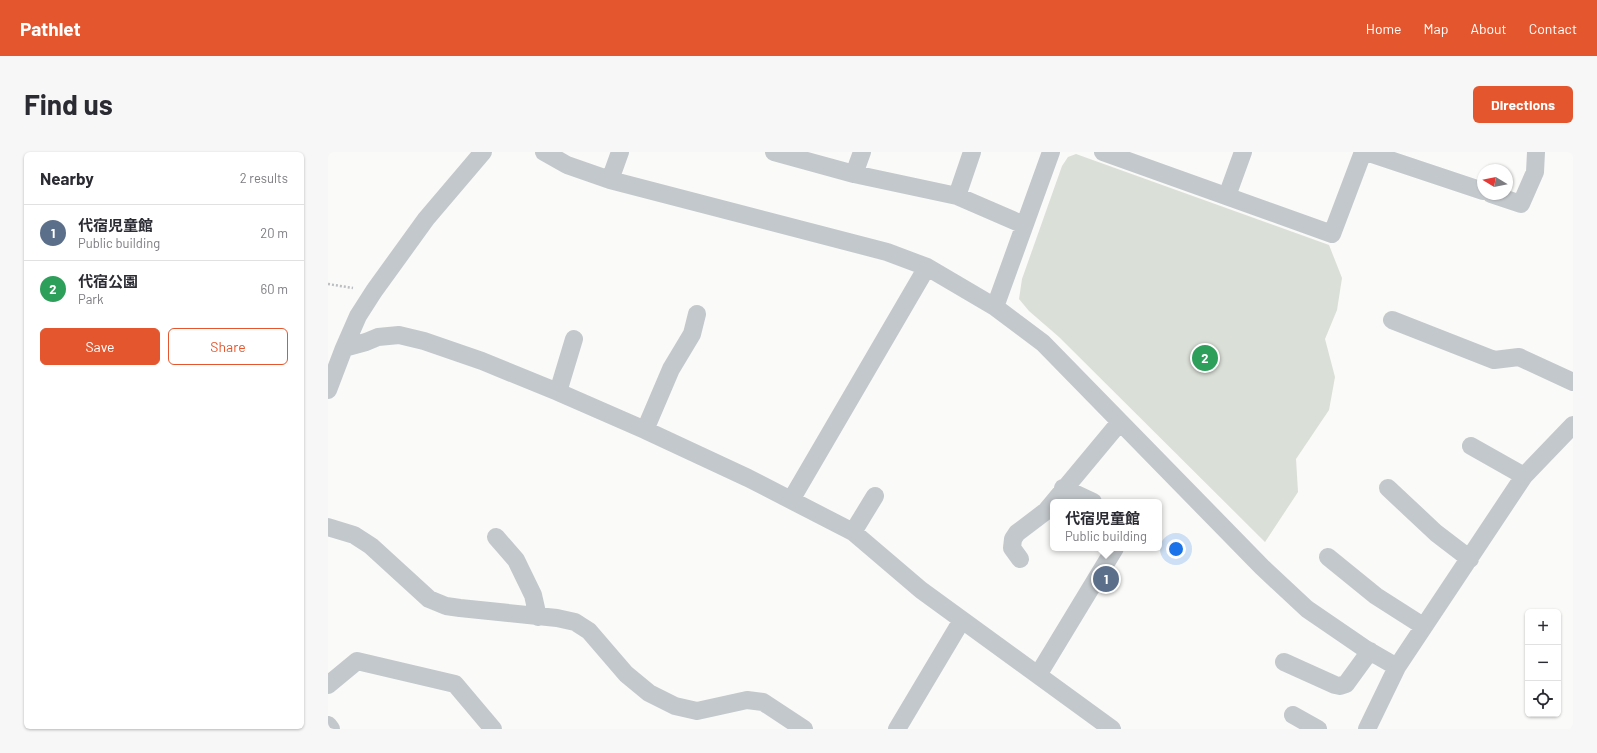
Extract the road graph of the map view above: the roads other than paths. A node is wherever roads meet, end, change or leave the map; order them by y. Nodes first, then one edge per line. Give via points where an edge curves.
1 (483, 152) edge
2 (544, 152) edge
3 (620, 152) edge
4 (774, 152) edge
5 (862, 152) edge
6 (972, 152) edge
7 (1051, 152) edge
8 (1103, 152) edge
9 (1243, 152) edge
10 (1365, 152) edge
11 (1536, 152) edge
12 (1129, 157) edge
13 (854, 174) junction
14 (610, 180) junction
15 (1477, 189) edge
16 (957, 196) junction
17 (1227, 196) junction
18 (1509, 200) edge
19 (1024, 225) junction
20 (927, 267) junction
21 (995, 308) junction
22 (697, 314) dead end
23 (1392, 320) dead end
24 (574, 339) dead end
25 (344, 348) junction
26 (1573, 382) edge
27 (328, 390) edge
28 (558, 392) junction
29 (1120, 422) junction
30 (1573, 425) edge
31 (645, 430) junction
32 (1470, 446) dead end
33 (1524, 476) junction
34 (1063, 488) junction
35 (1388, 488) dead end
36 (875, 496) dead end
37 (1055, 499) edge
38 (1087, 499) edge
39 (791, 500) junction
40 (1050, 506) edge
41 (328, 527) edge
42 (853, 532) junction
43 (496, 537) dead end
44 (1113, 551) edge
45 (1328, 557) dead end
46 (1020, 559) dead end
47 (1470, 559) junction
48 (538, 617) junction
49 (962, 620) junction
50 (1423, 626) junction
51 (1370, 652) junction
52 (1284, 662) dead end
53 (1397, 667) junction
54 (1038, 675) junction
55 (328, 685) edge
56 (1293, 715) dead end
57 (328, 725) edge
58 (331, 729) edge
59 (493, 729) edge
60 (804, 729) edge
61 (897, 729) edge
62 (1112, 729) edge
63 (1318, 729) edge
64 (1367, 729) edge

1 - 25 street via 426,219 374,291 358,316
2 - 14 street via 567,165
3 - 14 street
4 - 13 street
5 - 13 street
6 - 16 street
7 - 19 street
8 - 12 street
9 - 17 street
10 - 15 street
10 - 17 street via 1332,234
11 - 18 street via 1535,172 1521,204
12 - 17 street
13 - 16 street
14 - 20 street via 887,252
16 - 19 street
19 - 21 street
20 - 21 street
20 - 39 street
21 - 29 street via 1043,343
22 - 31 street via 692,334 671,368
23 - 26 street via 1494,360 1519,357
24 - 28 street
25 - 27 street
25 - 28 street via 378,337 399,335 482,361
28 - 31 street
29 - 34 street
29 - 51 street via 1262,567 1307,608
30 - 33 street
31 - 39 street
32 - 33 street
33 - 47 street
34 - 37 street
34 - 38 street
35 - 47 street via 1436,533
36 - 42 street
39 - 42 street
40 - 46 street via 1013,539 1012,548
41 - 48 street via 354,535 371,546 429,599 446,606
42 - 49 street via 921,590
43 - 48 street via 516,560 534,594
44 - 54 street
45 - 50 street via 1376,596
47 - 50 street
48 - 60 street via 575,622 589,631 626,674 649,693 675,706 697,711 747,700 763,702
49 - 54 street
49 - 61 street
50 - 53 street
51 - 52 street via 1346,684 1340,686
51 - 53 street
53 - 64 street
54 - 62 street
55 - 59 street via 357,660 455,684
56 - 63 street
57 - 58 street

